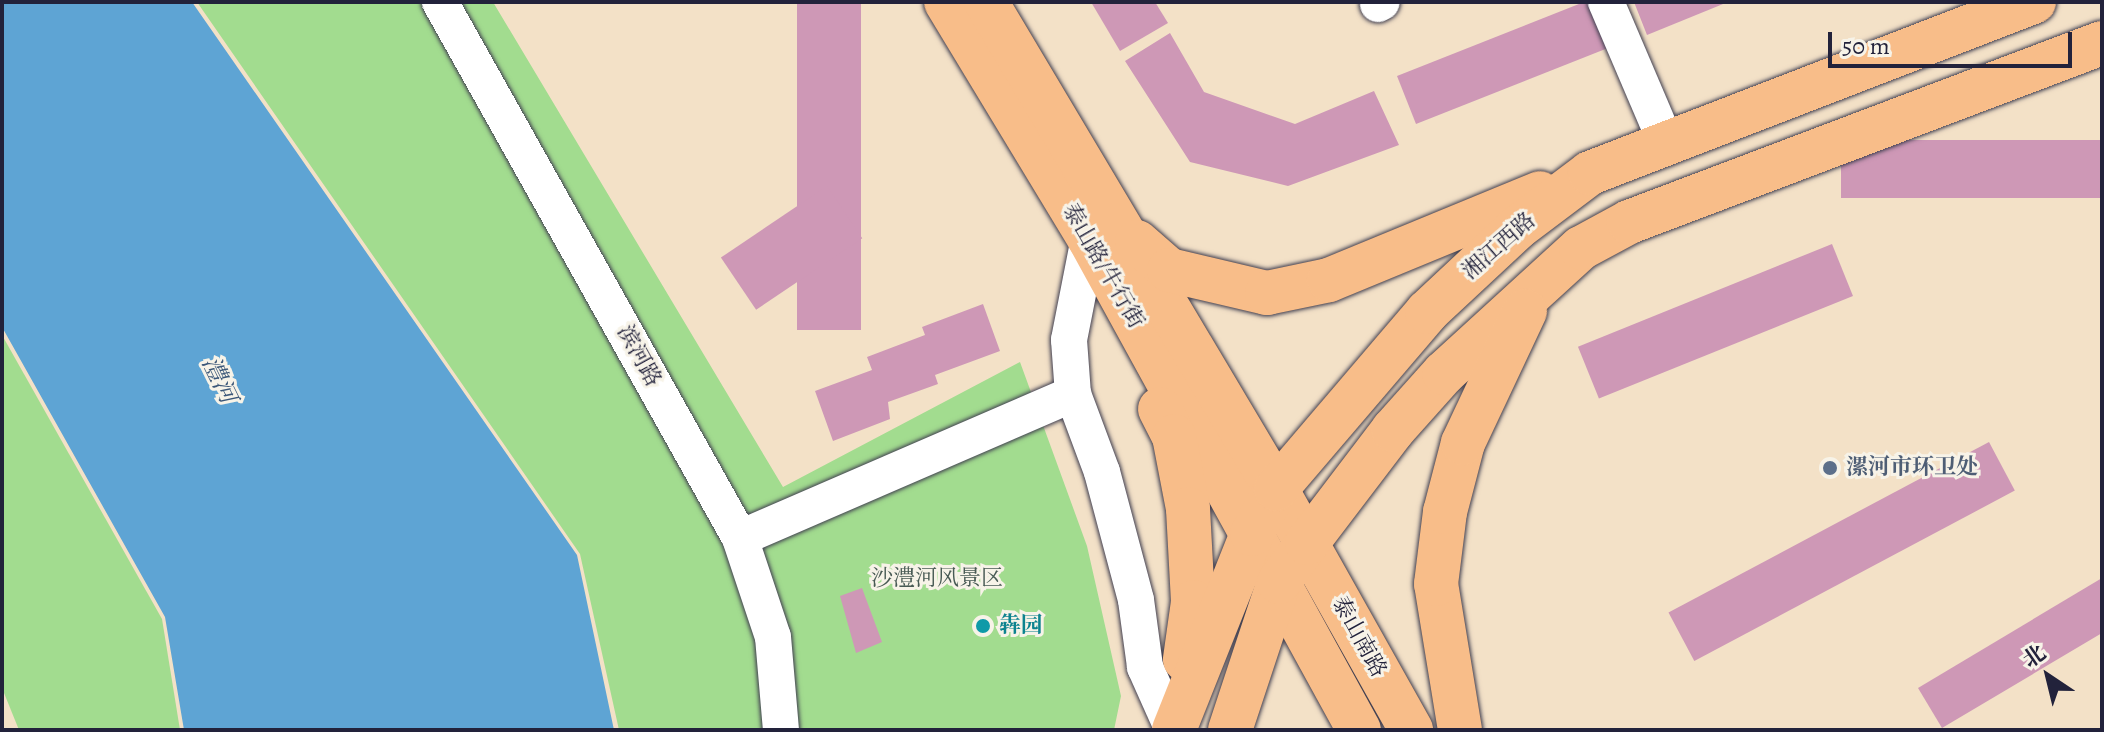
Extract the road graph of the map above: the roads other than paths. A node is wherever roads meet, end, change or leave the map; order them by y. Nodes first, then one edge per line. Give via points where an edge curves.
1 (440, 2) edge
2 (946, 2) edge
3 (986, 2) edge
4 (1606, 2) edge
5 (2034, 2) edge
6 (2102, 43) edge
7 (1666, 143) junction
8 (1590, 173) junction
9 (1104, 232) junction
10 (1537, 287) junction
11 (1073, 394) junction
12 (1276, 489) junction
13 (1252, 534) junction
14 (740, 538) junction
15 (1307, 543) junction
16 (1279, 582) junction
17 (781, 730) edge
18 (1174, 730) edge
19 (1230, 730) edge
20 (1359, 730) edge
21 (1411, 730) edge
22 (1460, 730) edge

1 - 14 street, 滨河路
2 - 9 main road, 泰山路/牛行街
3 - 9 main road, 泰山路/牛行街
4 - 7 street
5 - 7 main road, 湘江西路
6 - 10 main road via 1629,222 1581,248
7 - 8 main road, 湘江西路
8 - 9 main road via 1329,280 1267,293 1169,270
8 - 12 main road, 湘江西路 via 1517,228 1427,312
9 - 11 street via 1069,340
9 - 12 main road, 泰山路/牛行街
9 - 13 main road, 泰山路/牛行街
9 - 18 main road via 1109,307 1174,436 1188,509 1193,602
10 - 15 main road via 1403,418
10 - 22 main road via 1463,443 1445,512 1436,584
11 - 14 street
11 - 18 street via 1102,472 1136,600 1145,667
12 - 13 main road, 湘江西路
12 - 15 main road, 泰山路/牛行街
13 - 16 main road, 泰山路/牛行街
13 - 18 main road, 湘江西路
14 - 17 street, 滨河路 via 773,637
15 - 16 main road
15 - 21 main road, 泰山南路
16 - 19 main road
16 - 20 main road, 泰山南路

